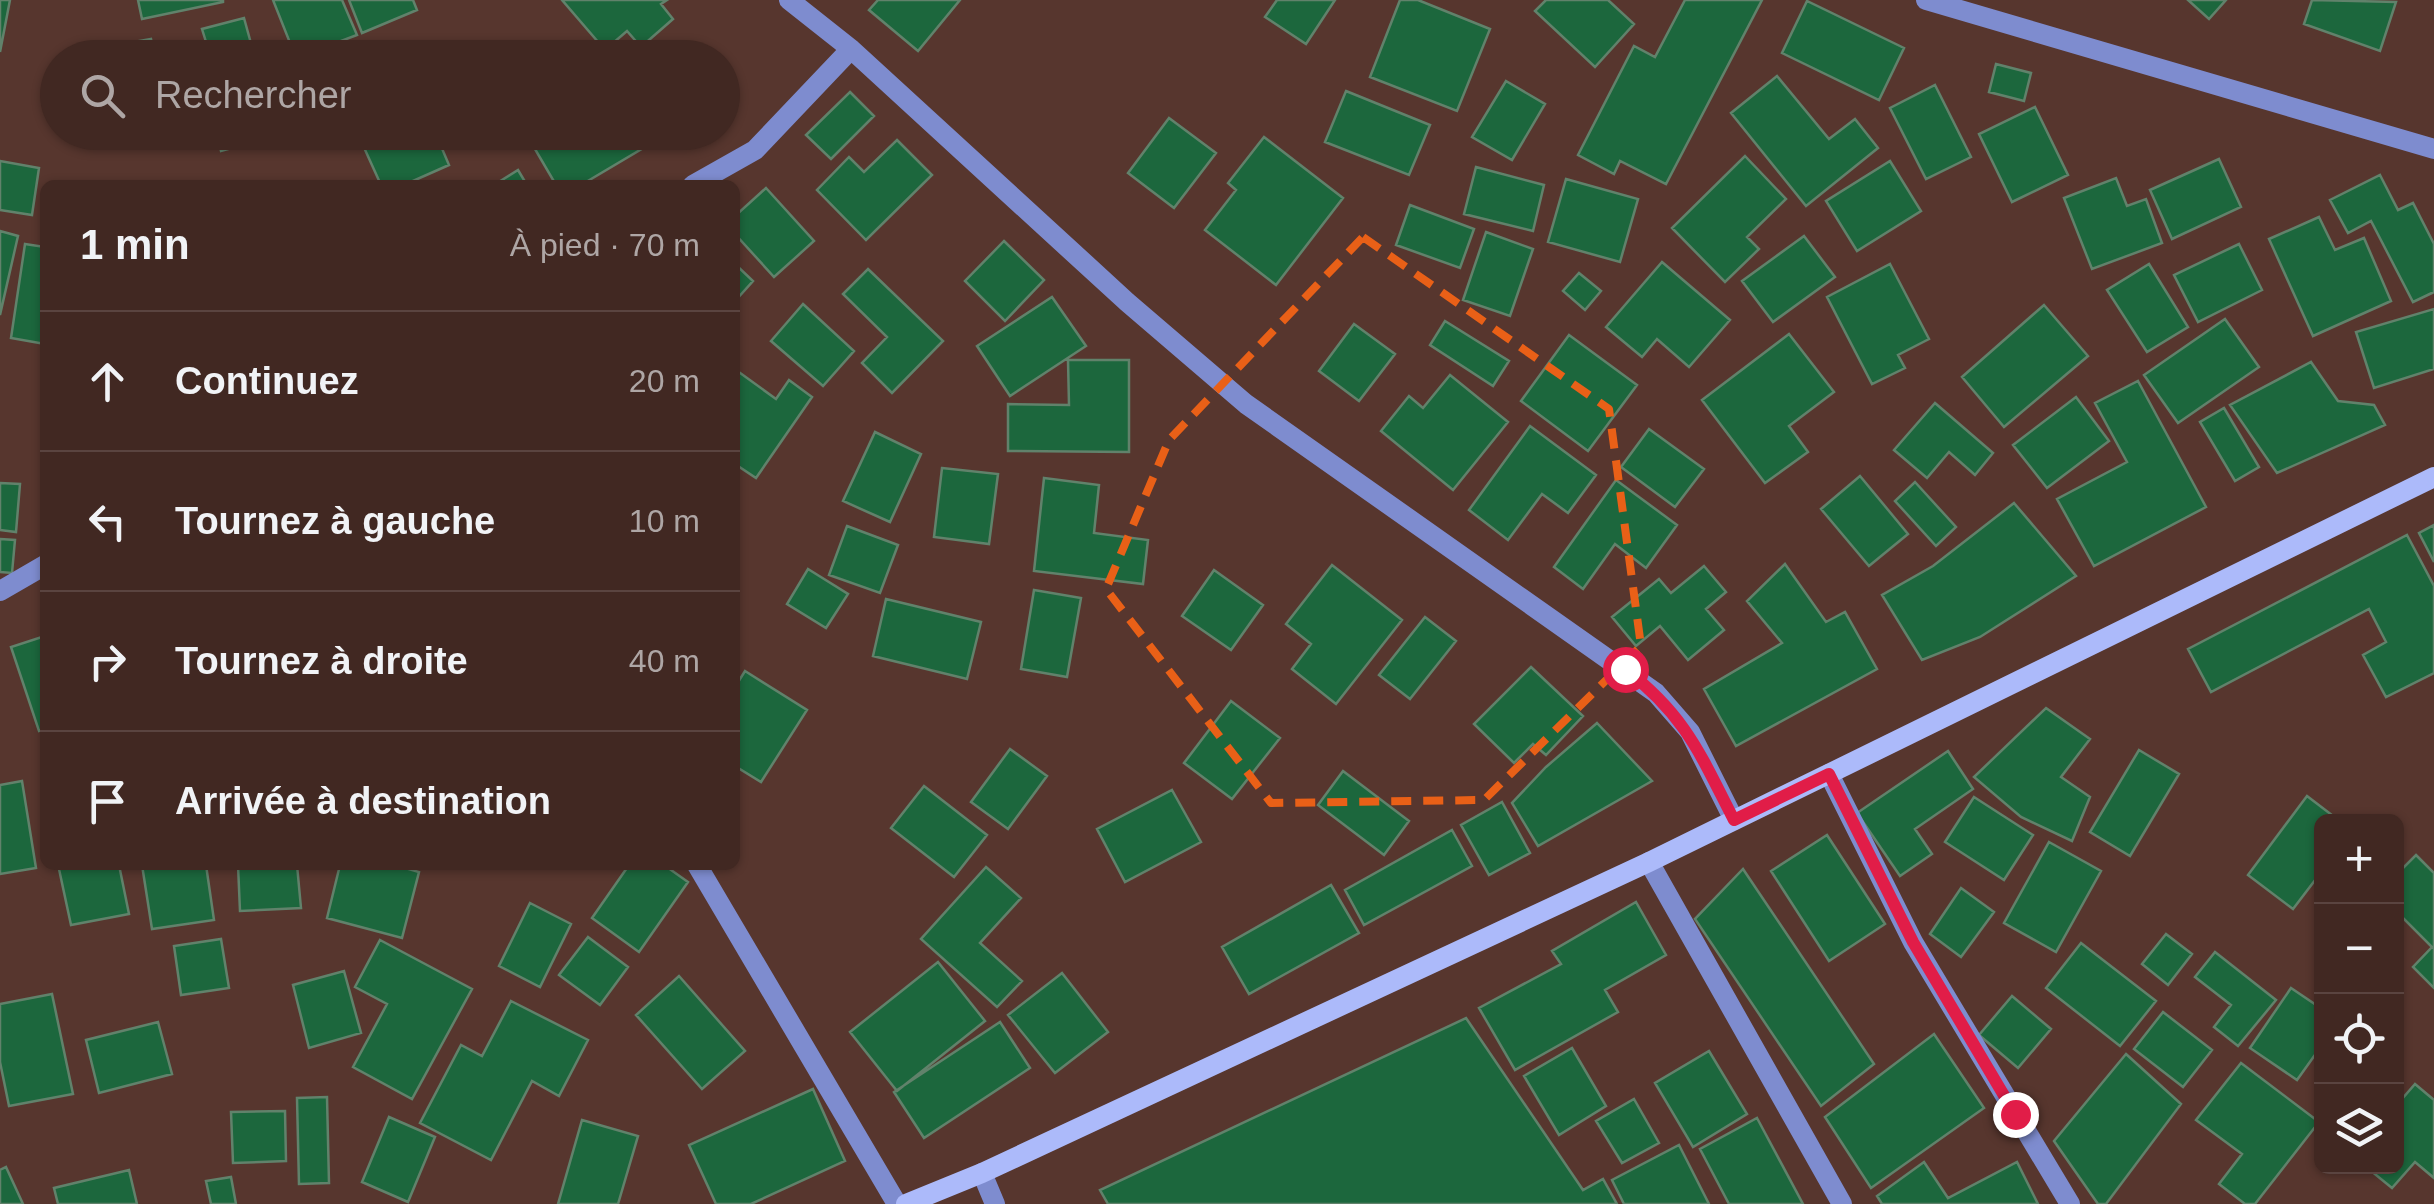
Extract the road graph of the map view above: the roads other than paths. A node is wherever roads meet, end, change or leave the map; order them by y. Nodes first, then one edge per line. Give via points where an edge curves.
1 (790, 0) edge
2 (1926, 0) edge
3 (851, 49) junction
4 (2434, 149) edge
5 (702, 180) edge
6 (2434, 477) edge
7 (40, 567) edge
8 (0, 591) edge
9 (1829, 774) junction
10 (1734, 820) junction
11 (1649, 862) junction
12 (700, 870) edge
13 (982, 1173) junction
14 (897, 1204) edge
15 (906, 1204) edge
16 (995, 1204) edge
17 (1842, 1204) edge
18 (2070, 1204) edge

1 - 3 street
2 - 4 street
3 - 5 street via 755,150
3 - 10 street via 1246,404 1656,693 1690,732
6 - 9 street
7 - 8 street
9 - 10 street
9 - 18 street via 1913,942
10 - 11 street
11 - 13 street
11 - 17 street
12 - 14 street
13 - 15 street
13 - 16 street

